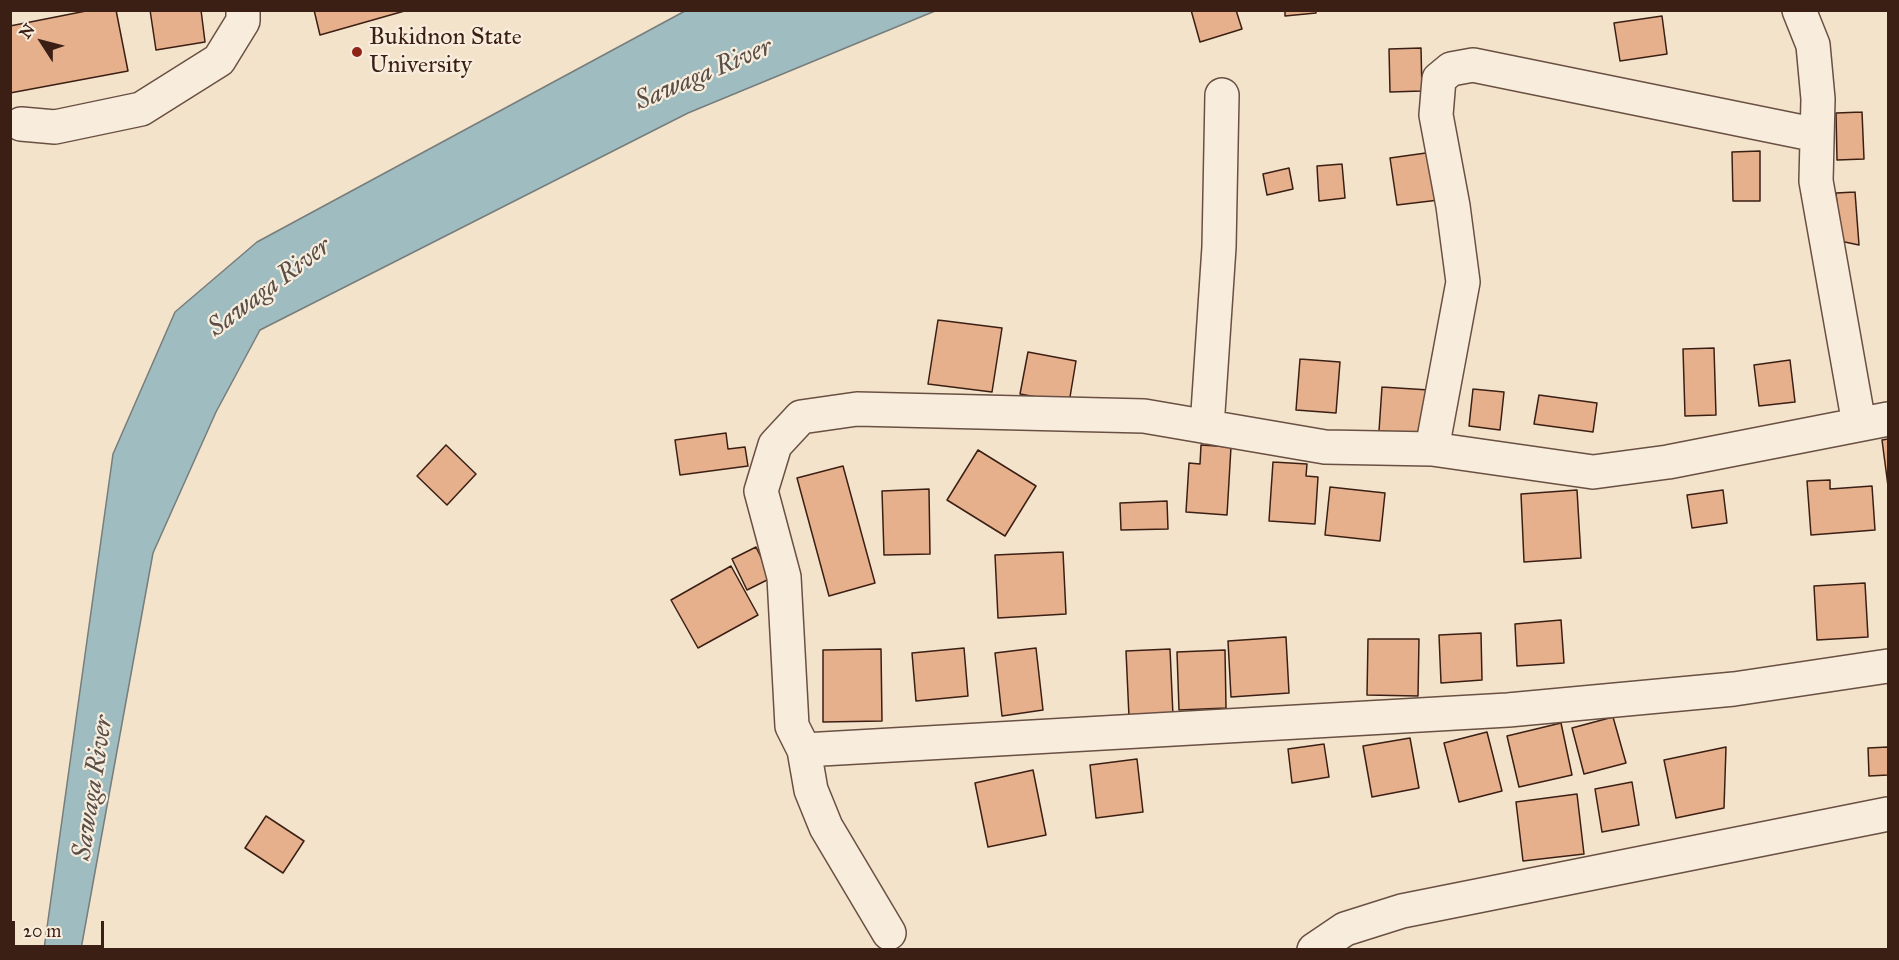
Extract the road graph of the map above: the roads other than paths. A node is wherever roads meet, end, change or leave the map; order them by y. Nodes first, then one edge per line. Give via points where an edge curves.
1 (243, 10) edge
2 (1799, 10) edge
3 (1221, 95) dead end
4 (21, 124) dead end
5 (1817, 135) junction
6 (1874, 422) edge
7 (1207, 427) junction
8 (1432, 449) junction
9 (1888, 666) edge
10 (804, 750) junction
11 (1888, 814) edge
12 (889, 933) dead end
13 (1314, 950) edge

1 - 4 street via 243,21 219,60 141,109 55,127
2 - 5 street via 1813,45
3 - 7 street via 1219,247
5 - 6 street via 1816,181
5 - 8 street via 1473,65 1451,69 1439,79 1436,116 1454,206 1463,282
6 - 8 street via 1668,462 1593,472
7 - 8 street via 1325,447
7 - 10 street via 1144,416 856,409 801,417 775,445 761,491 784,577 792,726
9 - 10 street via 1734,689 1509,710
10 - 12 street via 811,790 826,827
11 - 13 street via 1402,911 1345,929

